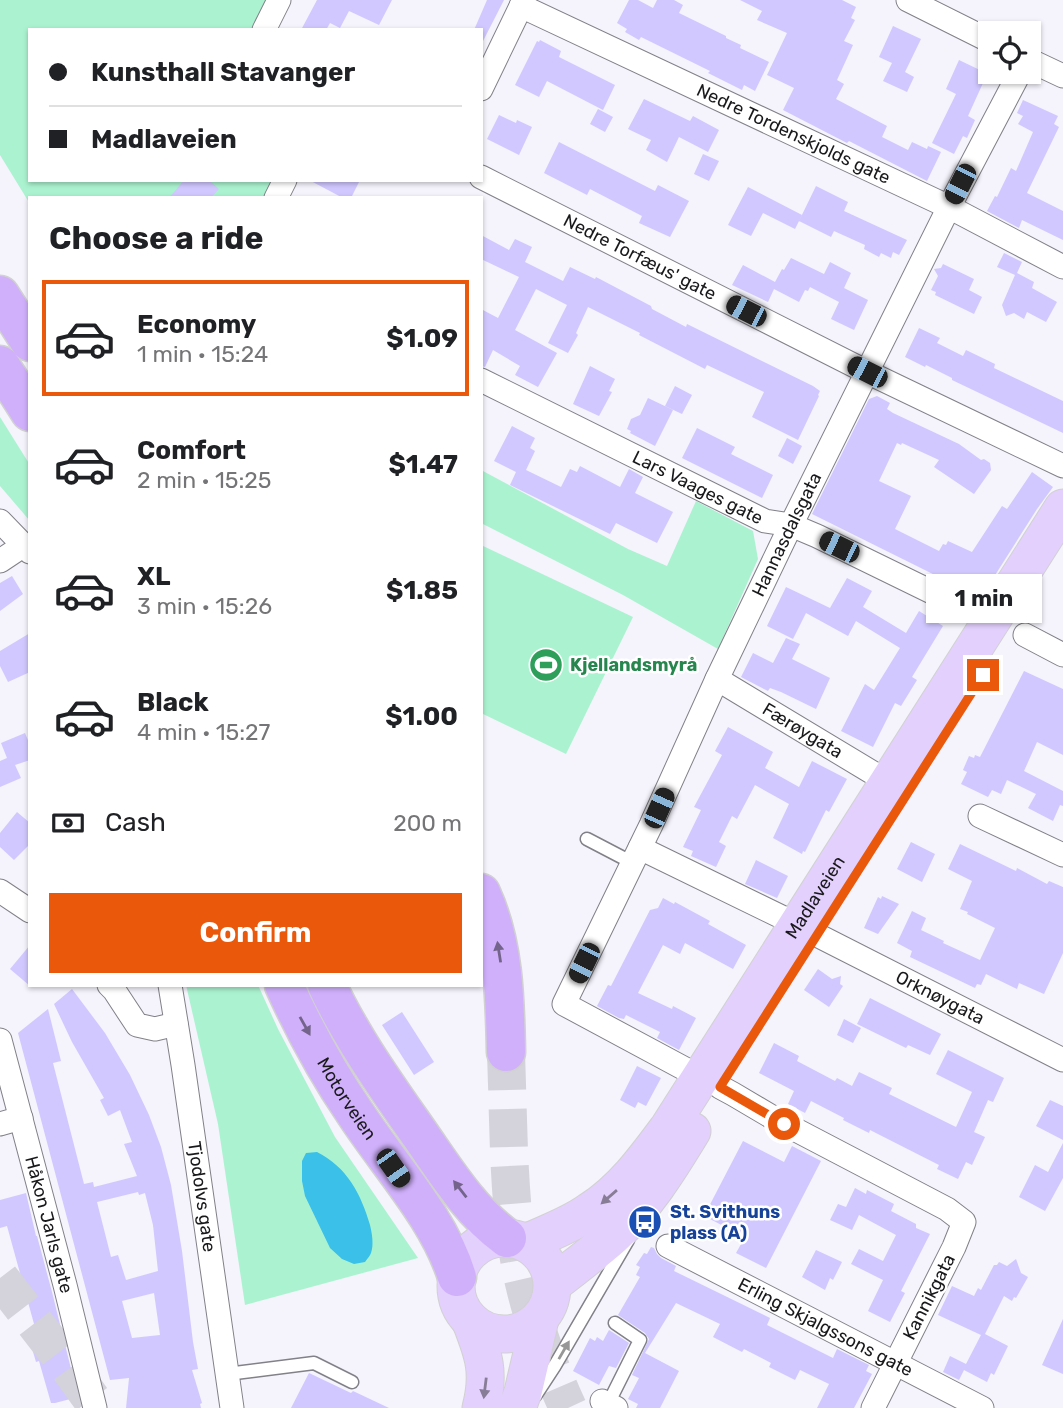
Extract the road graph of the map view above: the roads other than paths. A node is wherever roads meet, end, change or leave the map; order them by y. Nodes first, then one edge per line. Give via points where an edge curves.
1 (279, 0) edge
2 (908, 0) edge
3 (528, 7) edge
4 (265, 28) edge
5 (978, 35) edge
6 (1041, 66) edge
7 (1063, 76) edge
8 (1014, 84) edge
9 (483, 86) edge
10 (483, 178) edge
11 (949, 207) junction
12 (1063, 267) edge
13 (0, 295) edge
14 (28, 339) edge
15 (0, 365) edge
16 (867, 372) junction
17 (483, 381) edge
18 (28, 409) edge
19 (1063, 466) edge
20 (1063, 508) edge
21 (0, 521) edge
22 (791, 525) junction
23 (27, 548) edge
24 (1063, 550) edge
25 (0, 561) edge
26 (981, 617) junction
27 (1025, 635) dead end
28 (1063, 655) edge
29 (717, 679) junction
30 (888, 782) junction
31 (980, 816) dead end
32 (587, 839) dead end
33 (637, 855) junction
34 (1063, 855) edge
35 (0, 891) edge
36 (483, 898) edge
37 (28, 910) edge
38 (808, 930) junction
39 (111, 987) edge
40 (170, 987) edge
41 (285, 987) edge
42 (328, 987) edge
43 (481, 987) edge
44 (176, 1024) junction
45 (0, 1040) edge
46 (1063, 1060) edge
47 (710, 1082) junction
48 (11, 1121) edge
49 (661, 1182) junction
50 (517, 1240) junction
51 (668, 1246) dead end
52 (457, 1277) junction
53 (553, 1284) junction
54 (540, 1319) junction
55 (471, 1322) junction
56 (615, 1324) dead end
57 (895, 1363) junction
58 (227, 1374) junction
59 (352, 1382) dead end
60 (608, 1404) edge
61 (95, 1408) edge
62 (232, 1408) edge
63 (481, 1408) edge
64 (517, 1408) edge
65 (527, 1408) edge
66 (873, 1408) edge
67 (982, 1408) edge

1 - 4 street
2 - 5 street
3 - 9 street
3 - 11 street, Nedre Tordenskjolds gate
6 - 7 street
8 - 11 street, Hannasdalsgata
10 - 16 street, Nedre Torfæus' gate
11 - 12 street, Nedre Tordenskjolds gate
11 - 16 street, Hannasdalsgata
13 - 14 highway
15 - 18 highway
16 - 19 street, Nedre Torfæus' gate
16 - 22 street, Hannasdalsgata
17 - 22 street, Lars Vaages gate via 765,521
20 - 26 main road, Madlaveien
21 - 23 street
22 - 26 street, Lars Vaages gate
22 - 29 street, Hannasdalsgata
23 - 25 street
24 - 38 main road, Madlaveien
26 - 30 main road, Madlaveien
27 - 28 street
29 - 30 street, Færøygata
29 - 33 street, Hannasdalsgata
30 - 38 main road, Madlaveien
31 - 34 street
32 - 33 lane
33 - 38 street, Orknøygata
33 - 47 street, Hannasdalsgata via 564,1004
35 - 37 street
43 -> 36 highway via 496,1052 505,1013 500,957
38 - 46 street, Orknøygata
38 - 47 main road, Madlaveien
39 - 44 street via 137,1025 155,1029
40 - 44 street, Tjodolvs gate
41 -> 52 highway, Motorveien via 354,1111 444,1244
50 -> 42 highway via 484,1219 439,1162 367,1058
44 - 58 street, Tjodolvs gate
45 - 48 street, Håkon Jarls gate
47 - 49 main road, Madlaveien
47 -> 50 main road, Madlaveien via 607,1200 569,1223
47 - 57 street, Kannikgata via 964,1222
48 - 61 street, Håkon Jarls gate via 68,1297
49 - 53 main road, Madlaveien via 613,1236
65 -> 49 lane
50 - 52 main road via 488,1241 464,1259
50 - 53 main road via 538,1251
51 - 57 street, Erling Skjalgssons gate
52 - 55 main road via 460,1306
53 - 54 main road via 550,1303
54 - 55 main road via 525,1330 506,1335
54 - 64 main road
55 -> 63 main road via 486,1372
56 - 60 lane via 640,1340
57 - 66 street, Kannikgata
57 - 67 street, Erling Skjalgssons gate
58 - 59 lane via 314,1363
58 - 62 street, Tjodolvs gate

